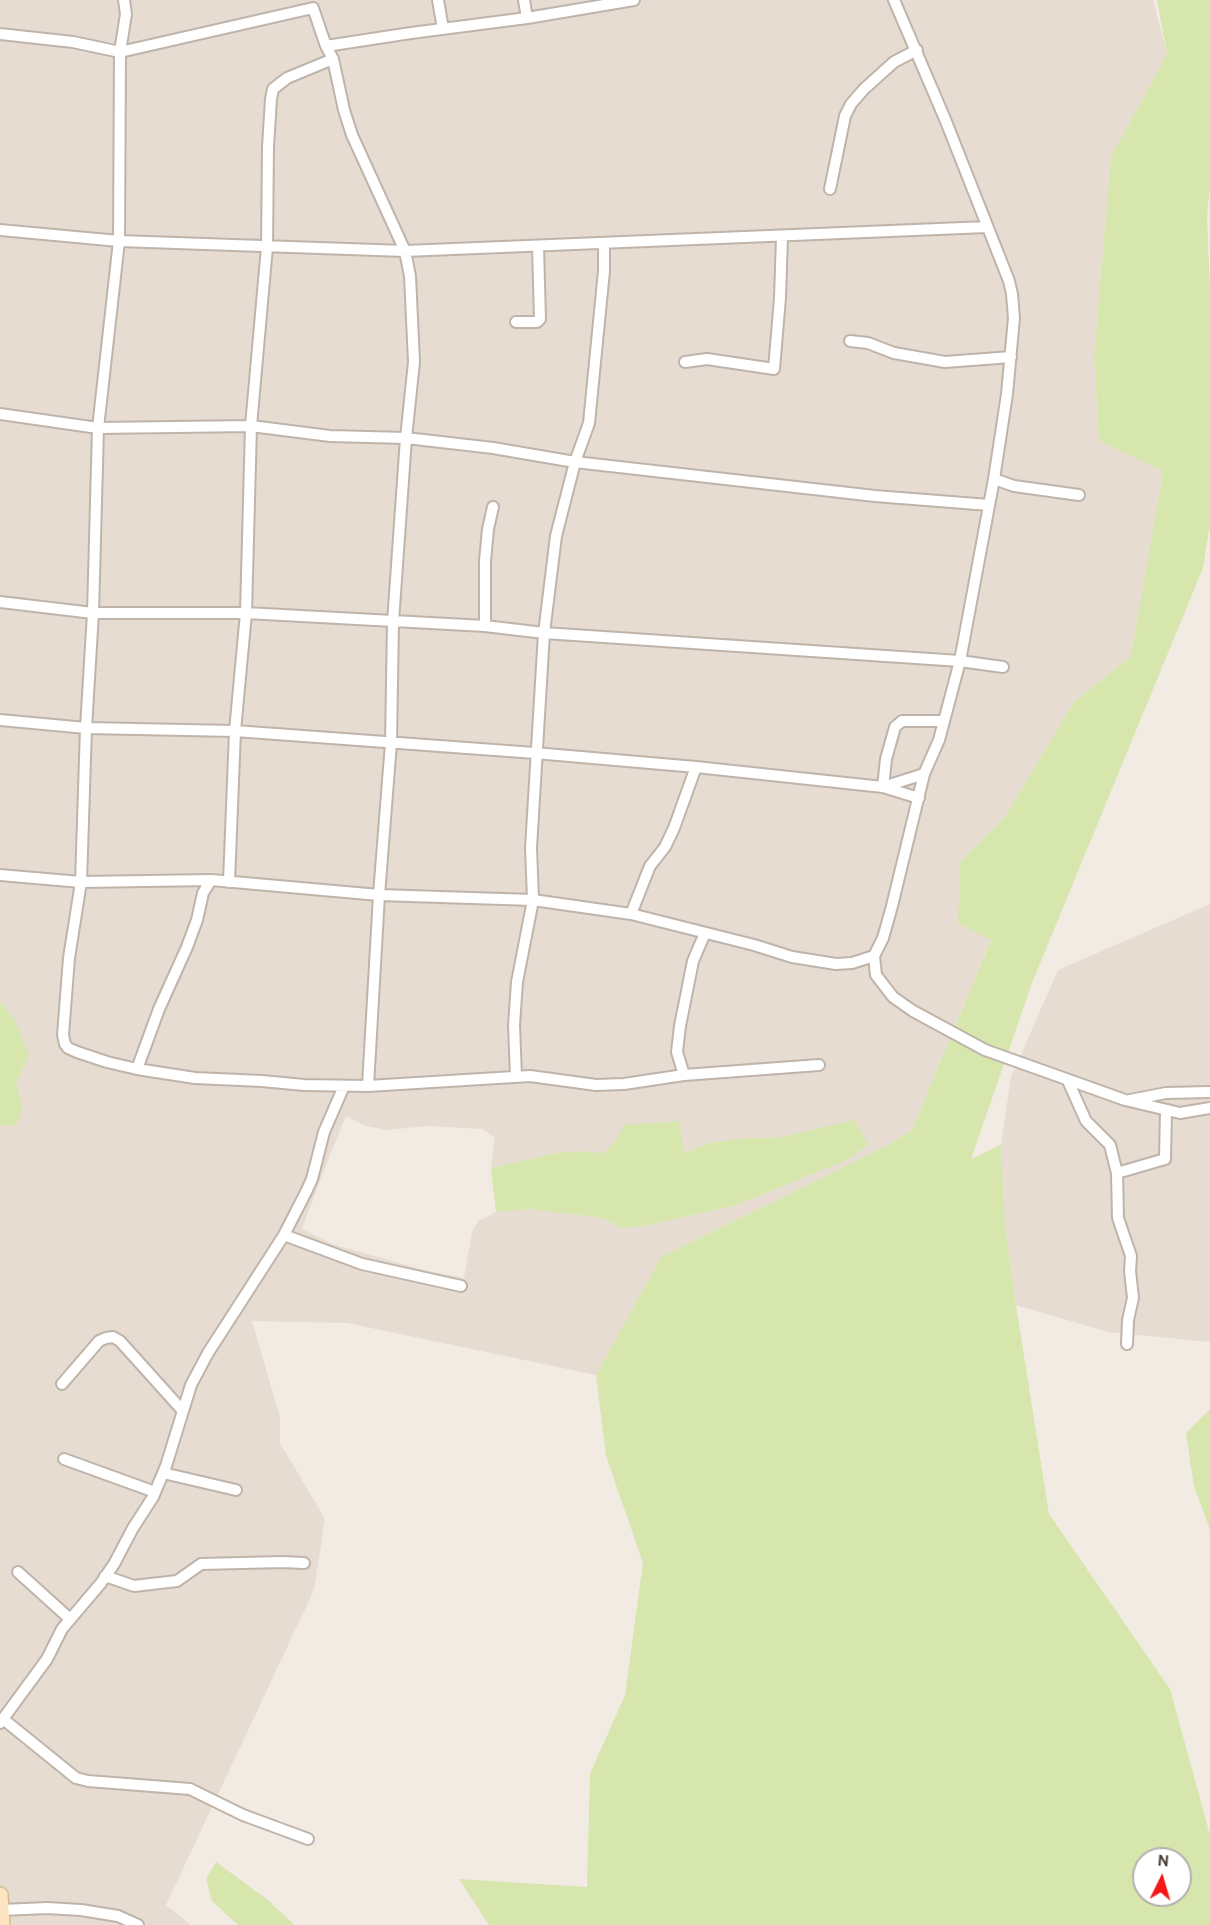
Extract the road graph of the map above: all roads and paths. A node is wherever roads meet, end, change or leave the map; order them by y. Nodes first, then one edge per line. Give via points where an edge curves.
1 (124, 0) edge
2 (438, 0) edge
3 (524, 0) edge
4 (634, 0) edge
5 (894, 0) edge
6 (313, 4) edge
7 (527, 18) junction
8 (443, 29) junction
9 (0, 34) edge
10 (326, 46) junction
11 (917, 50) junction
12 (120, 52) junction
13 (333, 59) junction
14 (830, 189) dead end
15 (987, 227) junction
16 (0, 230) edge
17 (782, 237) junction
18 (119, 241) junction
19 (604, 243) junction
20 (538, 246) junction
21 (267, 247) junction
22 (405, 251) junction
23 (516, 322) dead end
24 (850, 340) dead end
25 (1011, 357) junction
26 (685, 362) dead end
27 (0, 414) edge
28 (251, 426) junction
29 (98, 428) junction
30 (406, 438) junction
31 (575, 462) junction
32 (994, 479) junction
33 (1078, 495) dead end
34 (989, 505) junction
35 (493, 507) dead end
36 (0, 602) edge
37 (93, 613) junction
38 (246, 613) junction
39 (393, 622) junction
40 (485, 626) junction
41 (544, 633) junction
42 (960, 661) junction
43 (1003, 667) dead end
44 (0, 720) edge
45 (944, 720) junction
46 (87, 728) junction
47 (235, 731) junction
48 (391, 744) junction
49 (535, 753) junction
50 (696, 767) junction
51 (924, 774) junction
52 (883, 787) junction
53 (919, 798) junction
54 (0, 875) edge
55 (212, 880) junction
56 (81, 882) junction
57 (229, 882) junction
58 (379, 895) junction
59 (533, 900) junction
60 (631, 914) junction
61 (705, 933) junction
62 (874, 956) junction
63 (819, 1065) dead end
64 (137, 1069) junction
65 (684, 1075) junction
66 (516, 1077) junction
67 (1068, 1081) junction
68 (344, 1086) junction
69 (368, 1086) junction
70 (1210, 1092) edge
71 (1125, 1100) junction
72 (1210, 1108) edge
73 (1166, 1110) junction
74 (1117, 1173) junction
75 (284, 1235) junction
76 (461, 1286) dead end
77 (1127, 1344) dead end
78 (62, 1384) dead end
79 (182, 1410) junction
80 (64, 1459) dead end
81 (163, 1473) junction
82 (237, 1490) dead end
83 (155, 1492) junction
84 (304, 1563) dead end
85 (18, 1572) dead end
86 (105, 1576) junction
87 (70, 1619) junction
88 (1, 1721) edge
89 (308, 1839) dead end
90 (1, 1910) edge
91 (138, 1925) edge

1 - 12 street via 126,14
2 - 8 street
3 - 7 street
4 - 7 street
5 - 11 street
6 - 10 street
6 - 12 street
7 - 8 street
8 - 10 street
9 - 12 street
10 - 13 street
11 - 14 street via 894,62 851,104
11 - 15 street
12 - 18 street
13 - 21 street via 287,78 273,89 269,113
13 - 22 street via 352,135
15 - 17 street
15 - 25 street via 1012,294
16 - 18 street
17 - 19 street
17 - 26 street via 774,369 707,359
18 - 21 street
18 - 29 street
19 - 20 street
19 - 31 street via 589,423
20 - 22 street
20 - 23 street via 540,319
21 - 22 street
21 - 28 street
22 - 30 street via 414,362
24 - 25 street via 945,362
25 - 32 street
27 - 29 street
28 - 29 street
28 - 30 street via 330,436
28 - 38 street
29 - 37 street
30 - 31 street
30 - 39 street
31 - 34 street
31 - 41 street via 556,536
32 - 33 street via 1014,486
32 - 34 street
34 - 42 street
35 - 40 street via 485,561
36 - 37 street
37 - 38 street
37 - 46 street
38 - 39 street
38 - 47 street
39 - 40 street
39 - 48 street
40 - 41 street
41 - 42 street
41 - 49 street
42 - 43 street
42 - 45 street
44 - 46 street
45 - 51 street
45 - 52 street via 902,721 895,726
46 - 47 street
46 - 56 street
47 - 48 street
47 - 57 street
48 - 49 street
48 - 58 street
49 - 50 street
49 - 59 street
50 - 52 street
50 - 60 street via 675,828 650,866
51 - 52 street
51 - 53 street
52 - 53 street
53 - 62 street via 883,938
54 - 56 street
55 - 56 street
55 - 57 street
55 - 64 street via 203,893 187,947
56 - 64 street via 69,958 65,1044 77,1052
57 - 58 street
58 - 59 street
58 - 69 street
59 - 60 street
59 - 66 street via 518,982 514,1025
60 - 61 street
61 - 62 street via 792,957 836,964
61 - 65 street via 693,961 680,1026 677,1052
62 - 67 street via 876,975 893,997 912,1011 985,1050
63 - 65 street
64 - 68 street via 195,1078
65 - 66 street via 596,1085
66 - 69 street
67 - 71 street
67 - 74 street via 1086,1121 1110,1145
68 - 69 street
68 - 75 street via 324,1132 312,1179
70 - 71 street via 1166,1093
71 - 73 street
72 - 73 street via 1180,1113
73 - 74 street via 1165,1159
74 - 77 street via 1118,1218 1131,1256 1133,1298
75 - 76 street via 362,1264
75 - 79 street via 208,1353
78 - 79 street via 99,1341 113,1337
79 - 81 street
80 - 83 street
81 - 82 street
81 - 83 street
83 - 86 street
84 - 86 street via 201,1564 177,1581 134,1586
85 - 87 street
86 - 87 street
87 - 88 street via 47,1659
88 - 89 street via 82,1780 190,1789 243,1815
90 - 91 street via 81,1910

